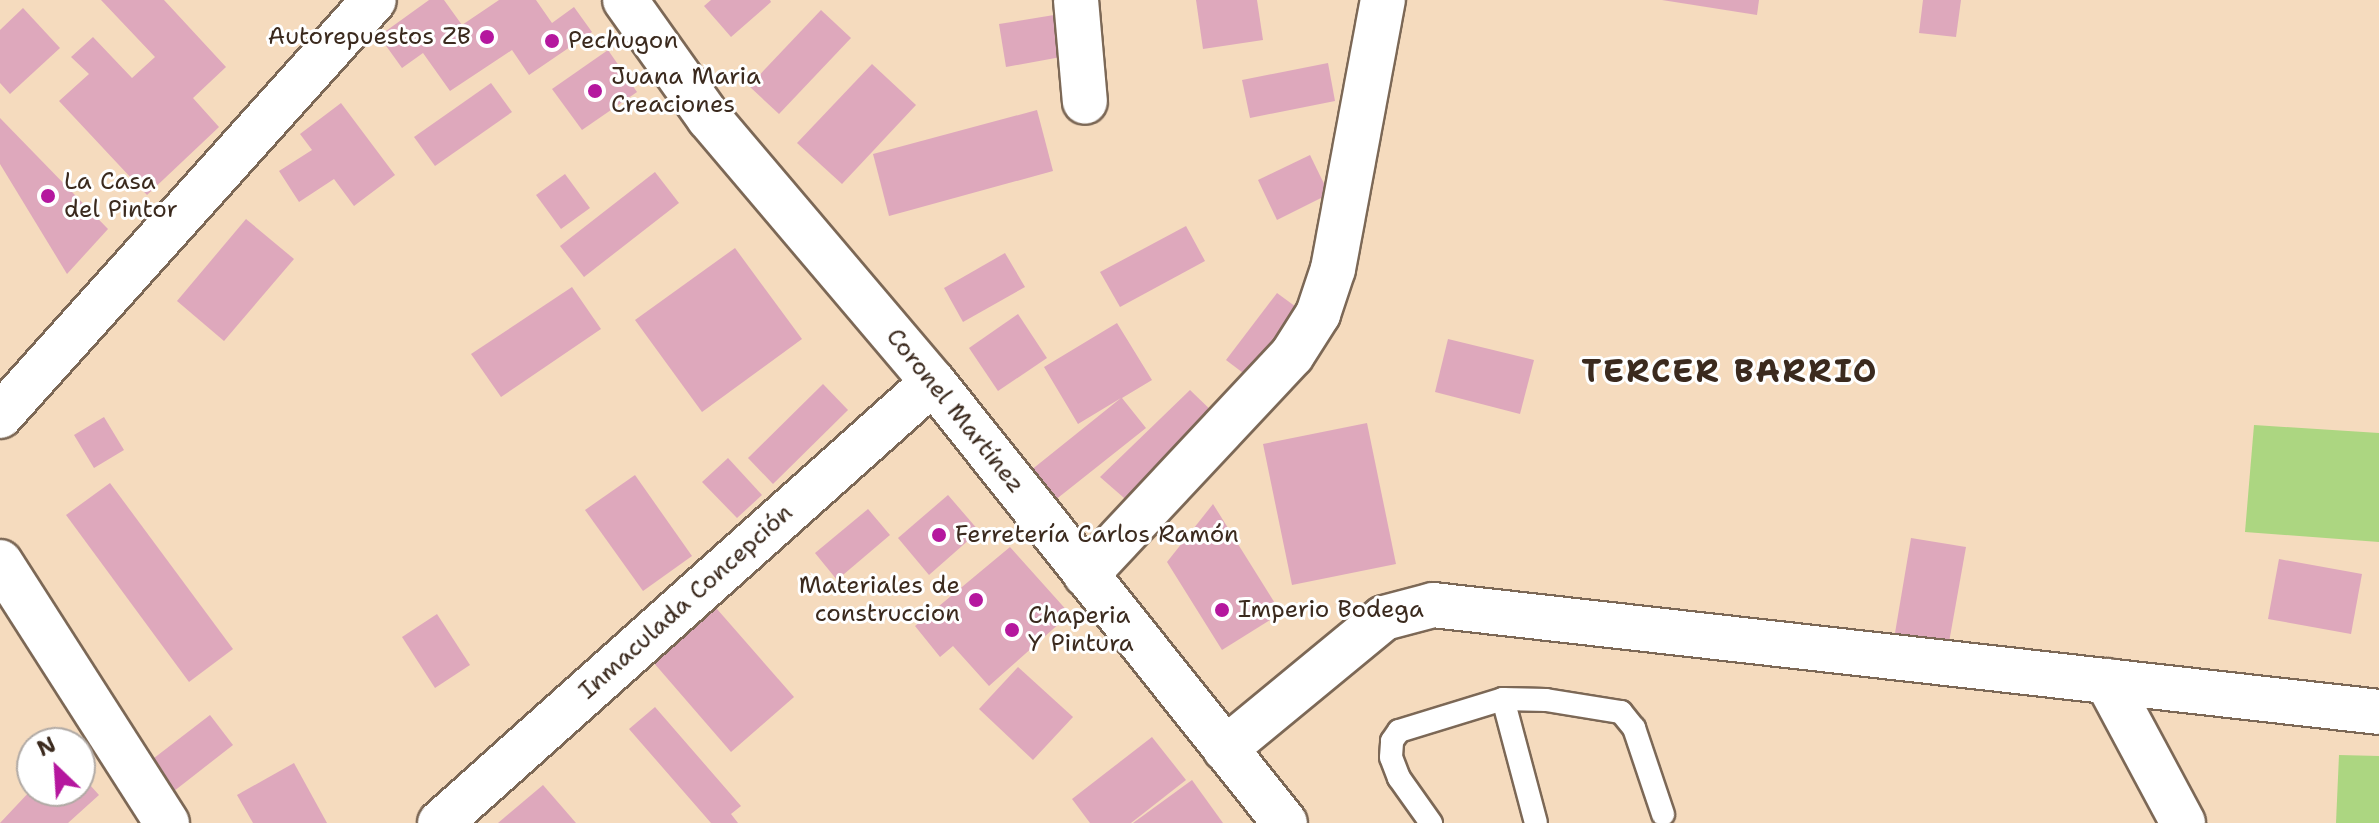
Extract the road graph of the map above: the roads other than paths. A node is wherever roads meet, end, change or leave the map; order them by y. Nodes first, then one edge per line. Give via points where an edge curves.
1 (374, 0) edge
2 (625, 0) edge
3 (1076, 0) edge
4 (1383, 0) edge
5 (1085, 102) dead end
6 (48, 357) junction
7 (0, 367) edge
8 (933, 382) junction
9 (0, 416) edge
10 (0, 562) edge
11 (1086, 575) junction
12 (2107, 681) junction
13 (1503, 699) junction
14 (2379, 712) edge
15 (1225, 749) junction
16 (1663, 814) dead end
17 (167, 823) edge
18 (440, 823) edge
19 (1285, 823) edge
20 (1431, 823) edge
21 (1536, 823) edge
22 (2183, 823) edge

1 - 6 street
2 - 8 street, Coronel Martínez via 709,118
3 - 5 street
4 - 11 street via 1333,269 1318,314 1292,355
6 - 7 street
6 - 9 street
8 - 11 street, Coronel Martínez
8 - 18 street, Inmaculada Concepción
10 - 17 street
11 - 15 street, Coronel Martínez
12 - 14 street
12 - 15 street via 1433,605 1384,618
12 - 22 street
13 - 16 lane via 1621,712 1634,728
13 - 20 lane via 1399,731 1392,741 1399,778
13 - 21 lane
15 - 19 street, Coronel Martínez

